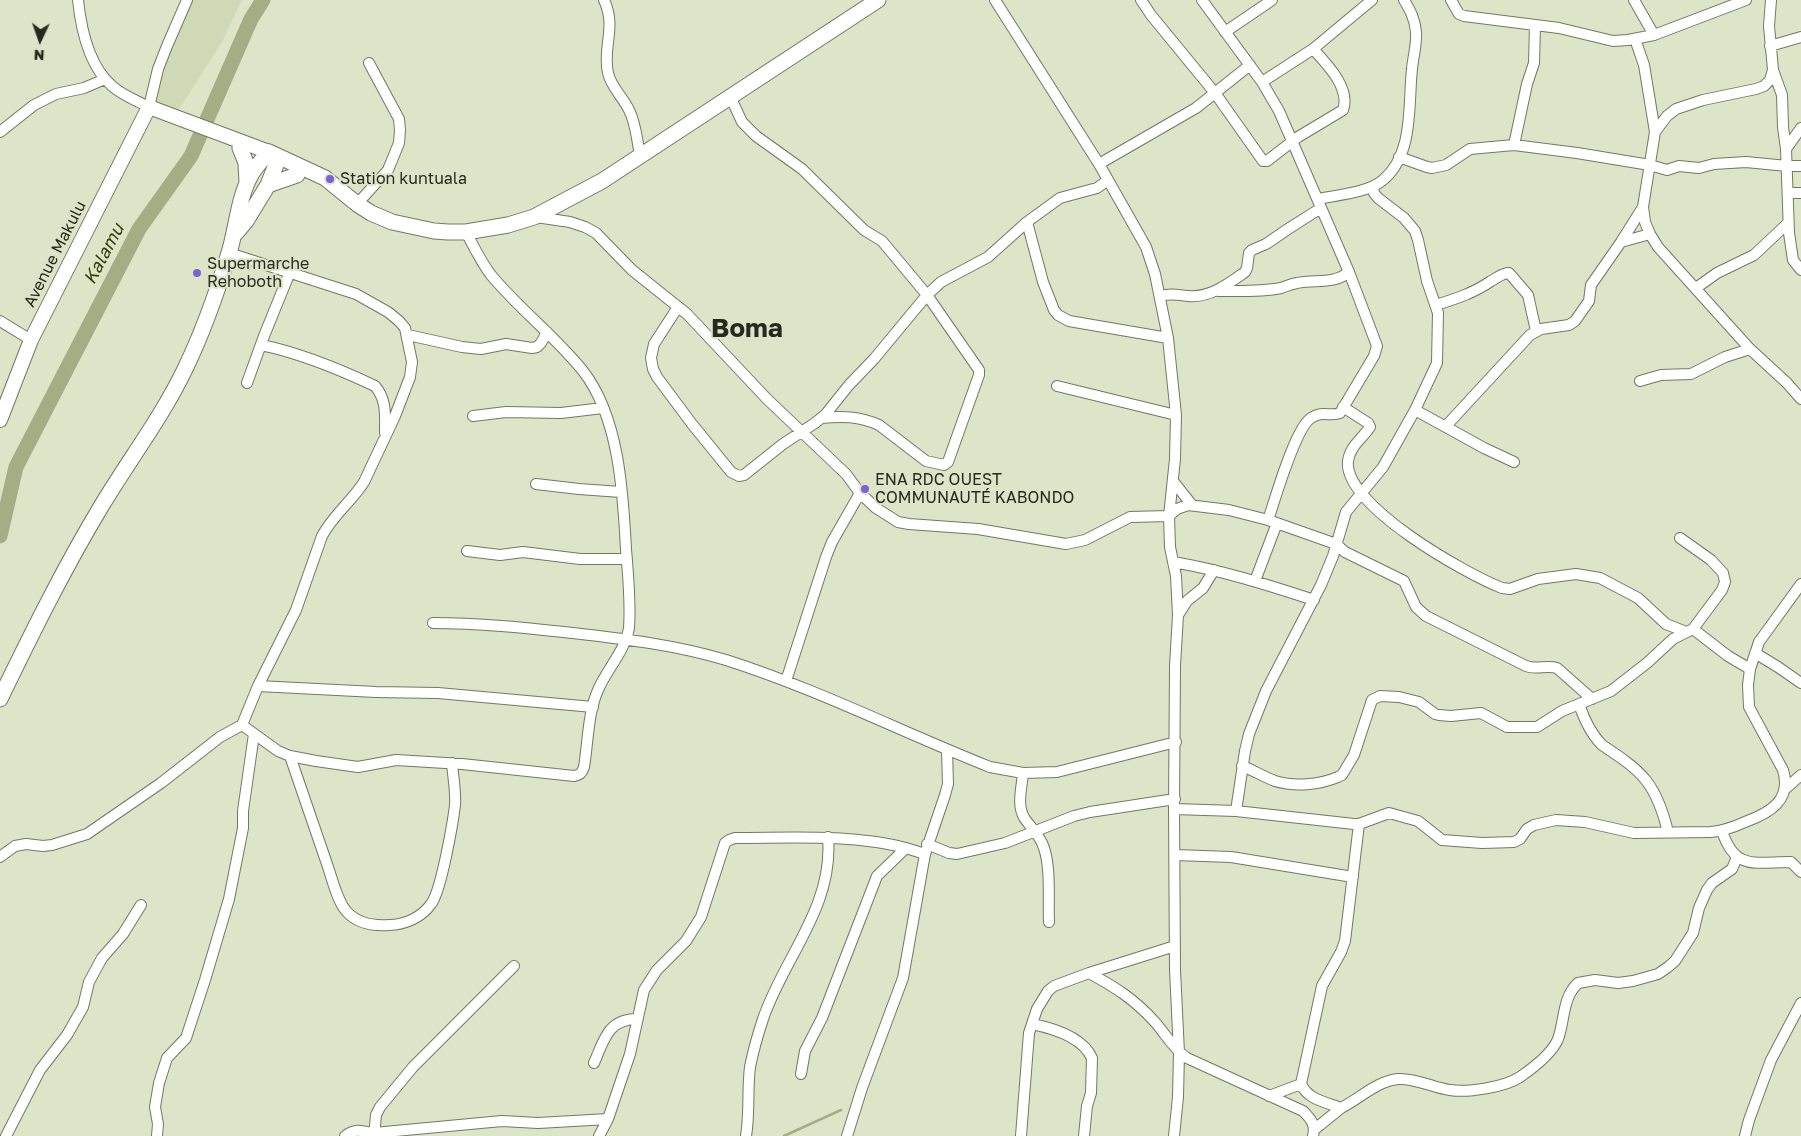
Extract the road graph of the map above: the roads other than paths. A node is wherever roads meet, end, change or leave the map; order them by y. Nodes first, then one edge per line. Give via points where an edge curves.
1 (78, 0) edge
2 (187, 0) edge
3 (604, 0) edge
4 (878, 0) edge
5 (995, 0) edge
6 (1141, 0) edge
7 (1202, 0) edge
8 (1272, 0) edge
9 (1372, 0) edge
10 (1404, 0) edge
11 (1451, 0) edge
12 (1634, 0) edge
13 (1746, 0) edge
14 (1771, 0) edge
15 (1535, 25) junction
16 (1225, 32) junction
17 (1654, 34) junction
18 (1801, 37) edge
19 (1635, 39) junction
20 (1770, 46) junction
21 (1313, 49) junction
22 (369, 63) dead end
23 (1250, 65) junction
24 (1773, 70) junction
25 (106, 79) junction
26 (1262, 82) junction
27 (1214, 93) junction
28 (730, 96) junction
29 (149, 107) junction
30 (1801, 128) edge
31 (0, 132) edge
32 (1655, 132) junction
33 (225, 136) junction
34 (1291, 142) junction
35 (1514, 145) junction
36 (240, 148) junction
37 (1786, 150) junction
38 (640, 156) junction
39 (1400, 157) junction
40 (271, 159) junction
41 (1099, 164) junction
42 (1650, 165) junction
43 (1787, 166) junction
44 (1801, 166) edge
45 (297, 175) junction
46 (1108, 180) junction
47 (247, 183) junction
48 (268, 185) junction
49 (1373, 187) junction
50 (340, 191) junction
51 (1788, 192) junction
52 (1801, 193) edge
53 (564, 202) junction
54 (357, 204) junction
55 (1319, 204) junction
56 (1643, 207) junction
57 (534, 216) junction
58 (570, 222) junction
59 (1027, 222) junction
60 (1788, 223) junction
61 (466, 232) junction
62 (1650, 234) junction
63 (234, 236) junction
64 (1622, 242) junction
65 (229, 253) junction
66 (1801, 270) edge
67 (290, 272) junction
68 (1349, 272) junction
69 (1696, 288) junction
70 (1218, 291) junction
71 (927, 295) junction
72 (1160, 296) junction
73 (1436, 304) junction
74 (678, 307) junction
75 (0, 320) edge
76 (1536, 331) junction
77 (547, 332) junction
78 (408, 335) junction
79 (1168, 338) junction
80 (31, 340) junction
81 (261, 345) junction
82 (1750, 349) junction
83 (1640, 381) dead end
84 (248, 383) dead end
85 (1057, 386) dead end
86 (1797, 388) edge
87 (1801, 399) edge
88 (1343, 407) junction
89 (603, 408) junction
90 (1415, 410) junction
91 (1176, 415) junction
92 (473, 416) dead end
93 (821, 418) junction
94 (0, 420) edge
95 (1446, 426) junction
96 (801, 431) junction
97 (385, 436) junction
98 (1514, 462) dead end
99 (1173, 481) junction
100 (536, 484) dead end
101 (621, 492) junction
102 (860, 493) junction
103 (1361, 495) junction
104 (1192, 505) junction
105 (1169, 516) junction
106 (1273, 522) junction
107 (1680, 538) dead end
108 (1336, 544) junction
109 (468, 551) dead end
110 (627, 559) junction
111 (1173, 562) junction
112 (1214, 570) junction
113 (1256, 581) junction
114 (1801, 584) edge
115 (1314, 600) junction
116 (1178, 615) junction
117 (433, 623) dead end
118 (1690, 631) junction
119 (627, 639) junction
120 (1755, 653) junction
121 (1750, 668) junction
122 (786, 681) junction
123 (1801, 683) edge
124 (258, 686) junction
125 (0, 699) edge
126 (1592, 699) junction
127 (1579, 704) junction
128 (593, 707) junction
129 (242, 725) junction
130 (254, 734) junction
131 (1176, 742) junction
132 (947, 750) junction
133 (290, 756) junction
134 (452, 763) junction
135 (1242, 766) junction
136 (1023, 773) junction
137 (1801, 775) edge
138 (1784, 790) junction
139 (1175, 804) junction
140 (1236, 811) junction
141 (1359, 824) junction
142 (1036, 831) junction
143 (1722, 831) junction
144 (1668, 832) junction
145 (828, 838) junction
146 (906, 848) junction
147 (926, 849) junction
148 (1175, 855) junction
149 (0, 857) edge
150 (1737, 857) junction
151 (1796, 862) edge
152 (1801, 872) edge
153 (1353, 876) junction
154 (141, 905) dead end
155 (1049, 922) dead end
156 (1176, 946) junction
157 (514, 966) dead end
158 (1089, 973) junction
159 (1801, 1003) edge
160 (637, 1019) junction
161 (1032, 1024) junction
162 (1179, 1053) junction
163 (594, 1063) dead end
164 (801, 1074) dead end
165 (1301, 1084) junction
166 (1269, 1096) junction
167 (1341, 1108) junction
168 (608, 1119) junction
169 (1314, 1133) edge
170 (374, 1135) edge
171 (6, 1136) edge
172 (157, 1136) edge
173 (346, 1136) edge
174 (599, 1136) edge
175 (746, 1136) edge
176 (847, 1136) edge
177 (1021, 1136) edge
178 (1084, 1136) edge
179 (1174, 1136) edge
180 (1745, 1136) edge

1 - 25 street via 90,52
2 - 29 street via 161,61
3 - 38 street via 611,28 609,75 630,111
4 - 28 highway
5 - 41 street
6 - 27 street
7 - 16 street
8 - 16 street
9 - 21 street
10 - 39 street via 1413,14 1416,41 1410,107
11 - 15 street via 1459,14 1464,16
12 - 17 street
13 - 17 street
14 - 20 street
15 - 19 street via 1614,41
15 - 35 street via 1534,62
16 - 23 street
17 - 19 street
18 - 20 street
19 - 32 street via 1644,65
20 - 24 street
21 - 26 street
21 - 34 street via 1336,76 1344,106 1343,110
22 - 54 street via 399,119 399,143 388,170
23 - 26 street
23 - 27 street
24 - 32 street via 1764,86 1676,109
24 - 37 street via 1782,95
25 - 29 street via 122,93
25 - 31 street via 56,94 34,105
26 - 34 street via 1279,111
27 - 34 street via 1263,160 1267,161
27 - 41 street via 1196,108
28 - 38 highway
28 - 71 street via 742,122 802,169 864,230 882,241
29 - 33 main road
29 - 80 main road, Avenue Makulu
30 - 37 street
32 - 42 street
33 - 36 main road
33 - 40 main road
34 - 55 street
35 - 39 street via 1470,149 1446,165 1432,168
35 - 42 street
36 - 40 main road
36 - 47 highway via 246,163
37 - 43 street
38 - 53 highway
39 - 49 street via 1389,175
40 - 45 highway
40 - 47 highway via 251,174
40 - 48 highway
40 - 50 highway via 325,178
41 - 46 street
42 - 43 street via 1667,170 1679,166 1699,168 1746,162
42 - 56 street
43 - 44 street
43 - 51 street
45 - 48 highway
45 - 50 highway
46 - 59 street via 1097,188 1060,198
46 - 72 street via 1146,247
47 - 63 highway
48 - 63 highway
49 - 55 street
49 - 73 street via 1378,198 1404,218 1415,232
50 - 54 highway
51 - 52 street
51 - 60 street
53 - 57 highway
53 - 58 street
54 - 61 highway via 392,222 434,231
55 - 68 street
55 - 70 street via 1266,244 1252,250 1245,272
56 - 62 street
56 - 64 street
57 - 58 street
57 - 61 highway via 508,225
58 - 74 street via 596,233 632,270
59 - 71 street via 988,257 941,282
59 - 79 street via 1043,282 1058,315 1069,321
60 - 66 street via 1793,260
60 - 69 street via 1754,255 1717,273
61 - 77 street via 492,276
62 - 64 street
62 - 69 street via 1669,261
63 - 65 highway
64 - 76 street via 1591,285 1589,301 1575,321
65 - 67 street
65 - 125 highway via 184,371 82,540 26,643
67 - 78 street via 372,302 399,321
67 - 81 street
68 - 70 street via 1342,278 1326,282 1296,283 1263,290
68 - 88 street via 1377,346
69 - 82 street
70 - 72 street via 1191,296
71 - 93 street
71 - 93 street via 979,370 948,462 940,466 926,461 870,421 845,415
72 - 79 street
73 - 76 street via 1462,297 1507,272 1528,295
73 - 90 street via 1439,325 1436,363
74 - 96 street
74 - 96 street via 654,344 653,368 731,472 744,475
75 - 80 street
76 - 95 street
77 - 78 street via 541,344 532,348 506,344 462,347
77 - 89 street via 584,372
78 - 97 street via 412,362 410,377
79 - 91 street
80 - 94 main road, Avenue Makulu
81 - 84 street
81 - 97 street via 309,359 375,386 384,402
82 - 83 street via 1691,374 1661,375
82 - 86 street
85 - 91 street
86 - 87 street
88 - 103 street via 1370,427 1354,445 1348,462 1351,477
88 - 106 street via 1338,414 1319,414 1306,422 1291,454
89 - 92 street via 580,412 506,412
89 - 101 street via 610,424
90 - 95 street
90 - 103 street via 1383,468
91 - 99 street
93 - 96 street
95 - 98 street
96 - 102 street via 846,474
97 - 124 street via 357,493 322,536 296,610
99 - 104 street
99 - 105 street
100 - 101 street
101 - 110 street
102 - 105 street via 898,522 978,529 1066,544 1085,540 1130,517
102 - 122 street via 826,557
103 - 108 street via 1346,512
103 - 118 street via 1405,534 1497,586 1510,589 1538,579 1576,574 1600,578 1638,598 1666,624
104 - 105 street via 1181,507
104 - 106 street via 1229,510
105 - 111 street
106 - 108 street
106 - 113 street
107 - 118 street via 1724,573 1722,590
108 - 115 street
108 - 126 street via 1345,552 1404,581 1416,607 1426,616 1526,666 1557,668
109 - 110 street
110 - 119 street via 630,618
111 - 112 street
111 - 116 street
112 - 113 street
112 - 116 street via 1203,588
113 - 115 street
114 - 120 street
115 - 135 street via 1266,691 1249,734
116 - 131 street
117 - 119 street via 510,626
118 - 121 street
118 - 126 street via 1673,639 1622,684
119 - 122 street via 691,650
119 - 128 street via 598,691
120 - 121 street
120 - 123 street
121 - 138 street via 1749,707 1783,770
122 - 132 street
124 - 128 street via 438,693
124 - 129 street
126 - 127 street
127 - 135 street via 1540,726 1512,728 1481,713 1439,715 1416,701 1380,696 1372,700 1354,754 1342,775 1312,783 1289,784
127 - 144 street via 1597,741 1635,768 1649,784 1662,810
128 - 134 street via 584,767 579,775
129 - 130 street
129 - 149 street via 220,737 87,834 52,845 15,846
130 - 133 street
130 - 172 street via 243,828 229,899 186,1038 167,1058 158,1083 154,1107
131 - 136 street via 1057,772
131 - 139 street
132 - 136 street via 990,767
132 - 147 street via 946,796
133 - 134 street via 358,767 396,760
133 - 134 street via 343,907 358,921 386,925 413,920 436,896 454,805
135 - 140 street
136 - 142 street via 1022,812
137 - 138 street
138 - 143 street via 1781,800 1765,814
139 - 140 street
139 - 142 street via 1090,812
139 - 148 street
140 - 141 street
141 - 144 street via 1389,813 1418,820 1442,840 1482,843 1514,842 1534,825 1556,820 1585,822 1634,833
141 - 153 street
142 - 147 street via 957,854
142 - 155 street via 1047,861
143 - 144 street
143 - 150 street via 1730,850
145 - 146 street
145 - 160 street via 729,840 701,917 686,941 662,964 646,986
145 - 175 street via 828,869 820,899 802,942 773,994 750,1067
146 - 147 street
146 - 164 street via 878,876 806,1051
147 - 176 street via 903,978
148 - 153 street via 1231,857
148 - 156 street
150 - 151 street via 1753,863
150 - 167 street via 1732,869 1707,890 1693,933 1675,961 1658,974 1632,981 1578,983 1568,995 1557,1041 1520,1077 1487,1088 1462,1091 1398,1079 1381,1084
151 - 152 street
153 - 165 street via 1345,940 1322,986
154 - 171 street via 102,958 89,982 83,1007 67,1035 40,1070
156 - 158 street
156 - 162 street
157 - 170 street via 413,1067 380,1107
158 - 161 street via 1051,988 1037,1009
158 - 162 street via 1123,992 1149,1016
159 - 180 street via 1771,1060
160 - 163 street via 619,1022 610,1029
160 - 168 street via 630,1054
161 - 177 street
161 - 178 street via 1053,1028 1066,1035 1086,1049 1092,1058 1091,1093
162 - 166 street
162 - 179 street
165 - 166 street
165 - 167 street via 1310,1096
166 - 169 street via 1303,1111 1312,1121
167 - 169 street
168 - 170 street via 538,1123 502,1120
168 - 174 street
170 - 173 street via 356,1130

